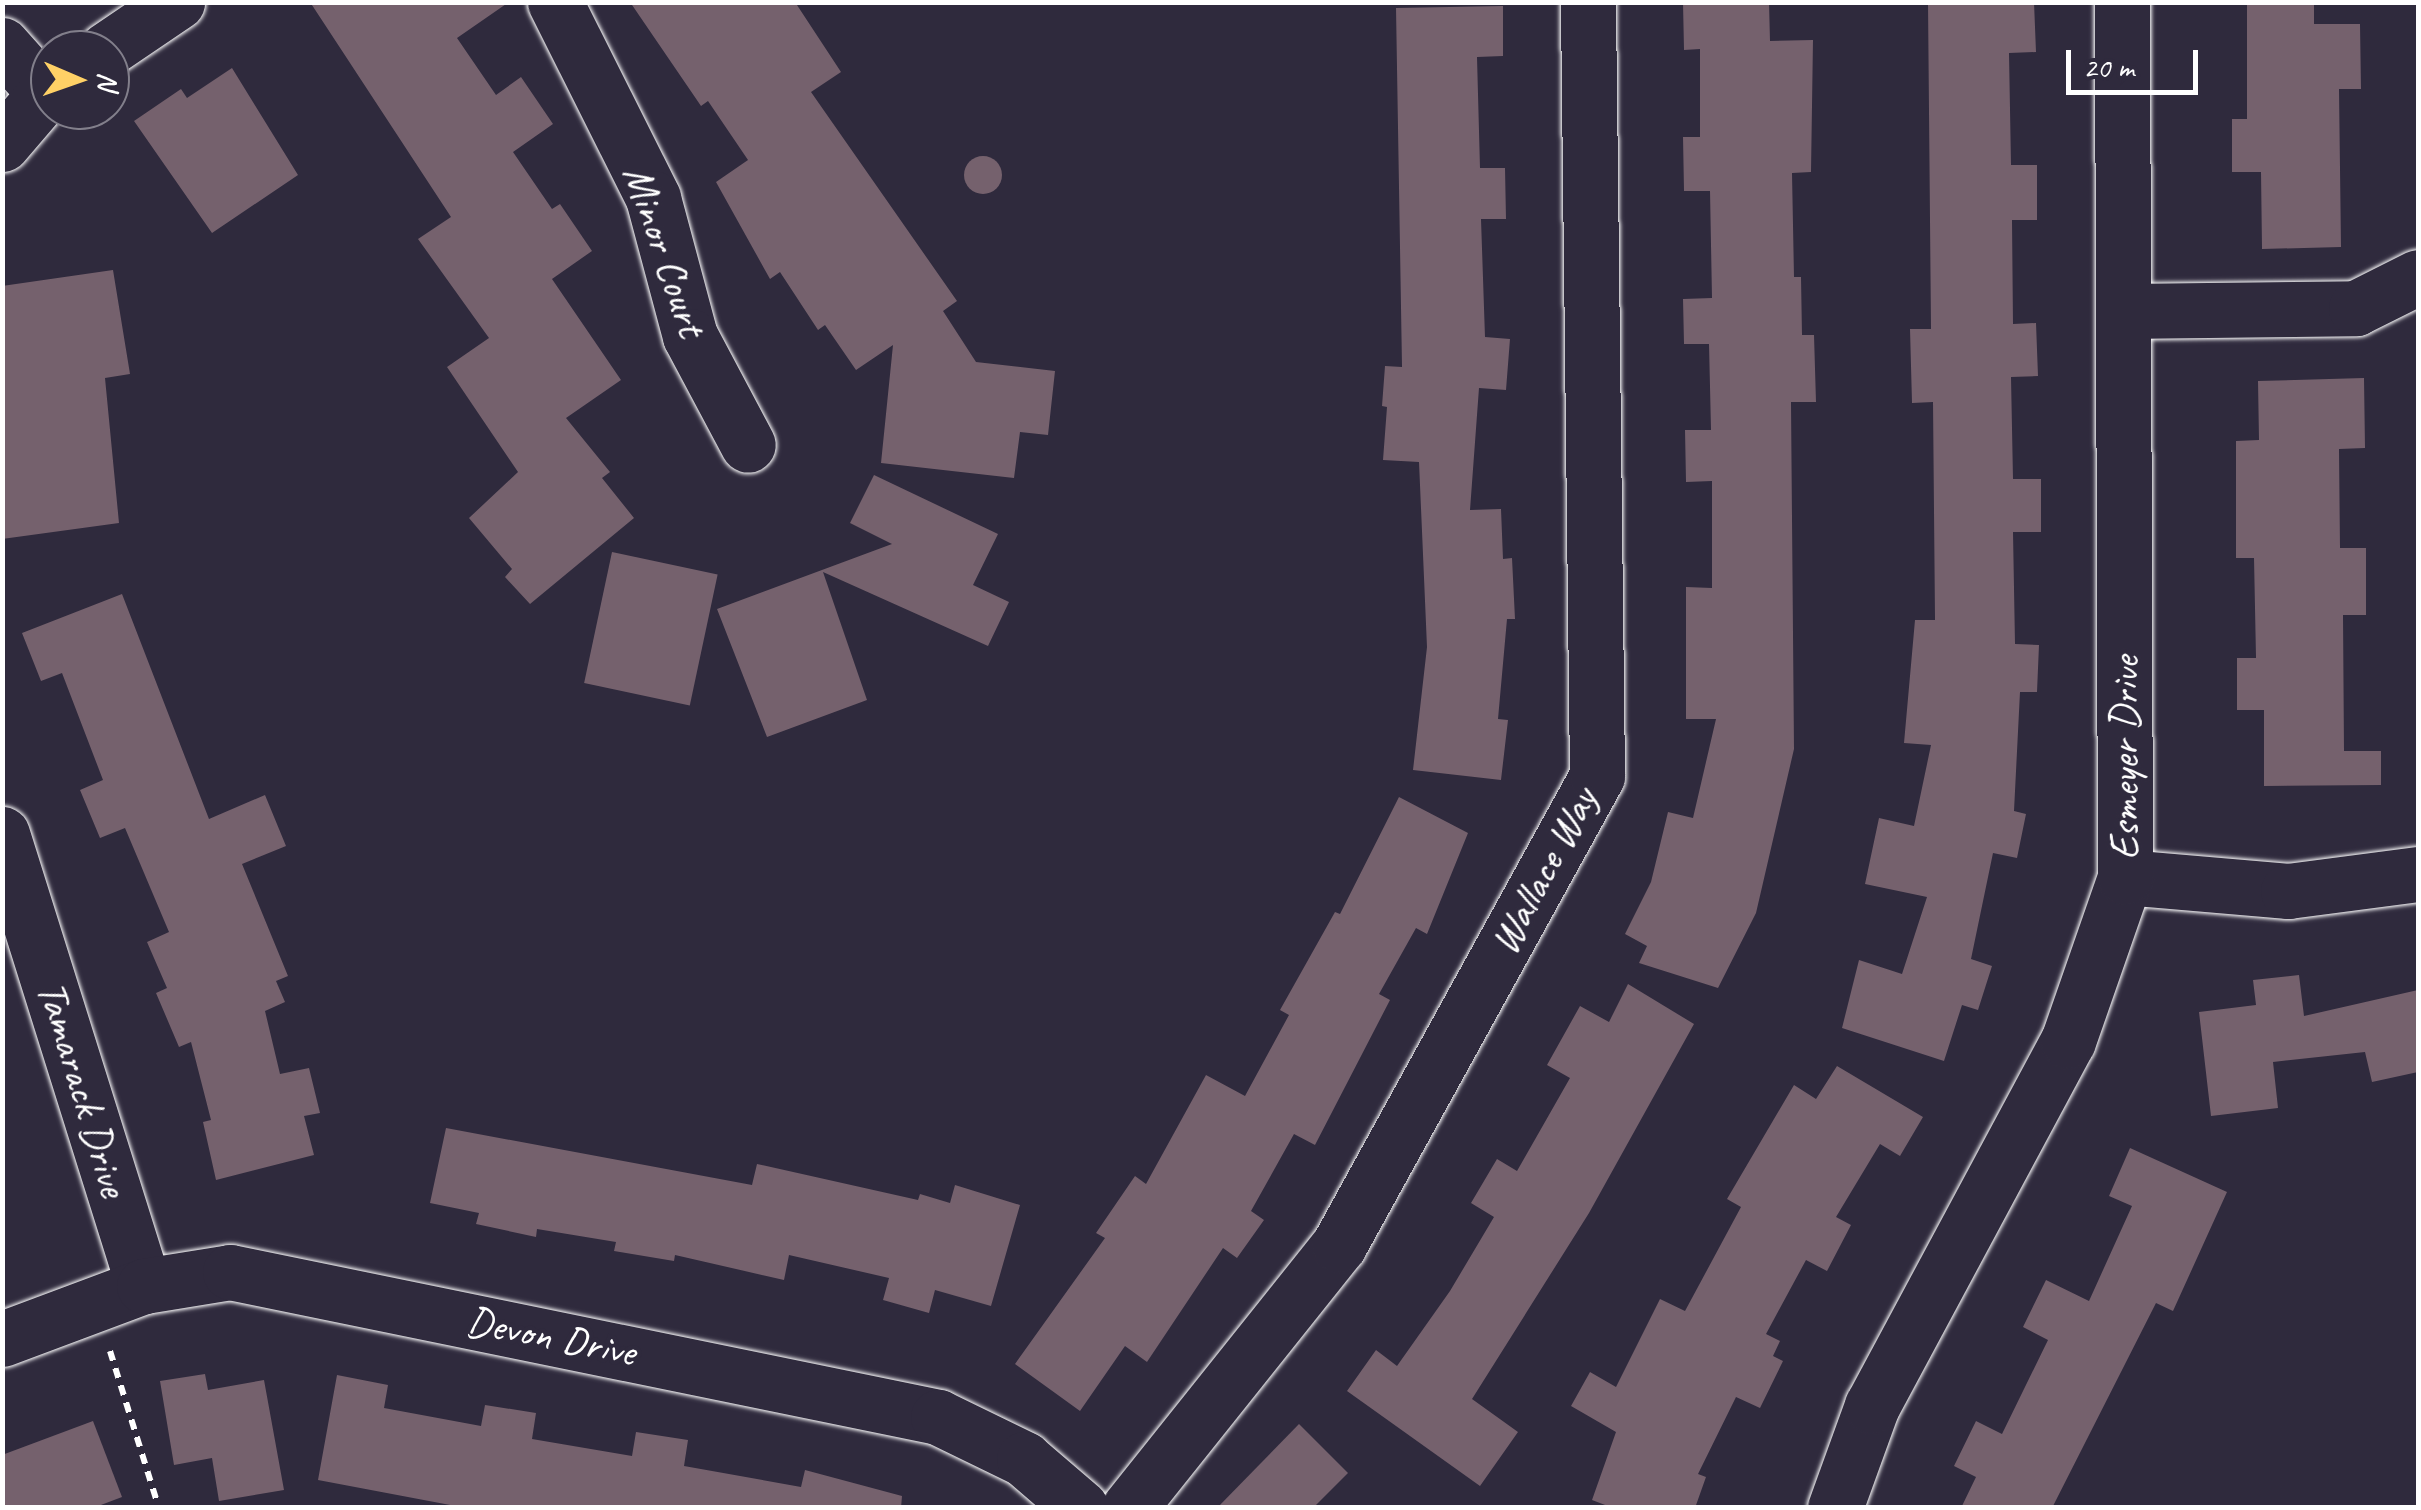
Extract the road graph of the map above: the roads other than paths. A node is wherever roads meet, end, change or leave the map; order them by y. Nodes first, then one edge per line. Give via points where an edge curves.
1 (177, 2) edge
2 (555, 2) edge
3 (1588, 2) edge
4 (2122, 2) edge
5 (130, 34) edge
6 (2, 45) edge
7 (30, 73) edge
8 (30, 110) edge
9 (2, 144) edge
10 (2418, 277) edge
11 (2124, 311) junction
12 (748, 445) dead end
13 (2, 834) edge
14 (2418, 874) edge
15 (2126, 878) junction
16 (120, 1295) junction
17 (2, 1340) edge
18 (1081, 1508) edge
19 (1129, 1508) edge
20 (1835, 1508) edge

1 - 5 street
2 - 12 street, Minor Court via 653,198 690,336
3 - 19 street, Wallace Way via 1597,776 1339,1245
4 - 11 street, Esmeyer Drive
6 - 7 street
8 - 9 street
10 - 11 street via 2356,308
11 - 15 street, Esmeyer Drive
13 - 16 street, Tamarack Drive
14 - 15 street via 2288,891
15 - 20 street, Esmeyer Drive via 2068,1041 1872,1406
16 - 17 street, Devon Drive
16 - 18 street, Devon Drive via 230,1272 938,1417 1024,1459

